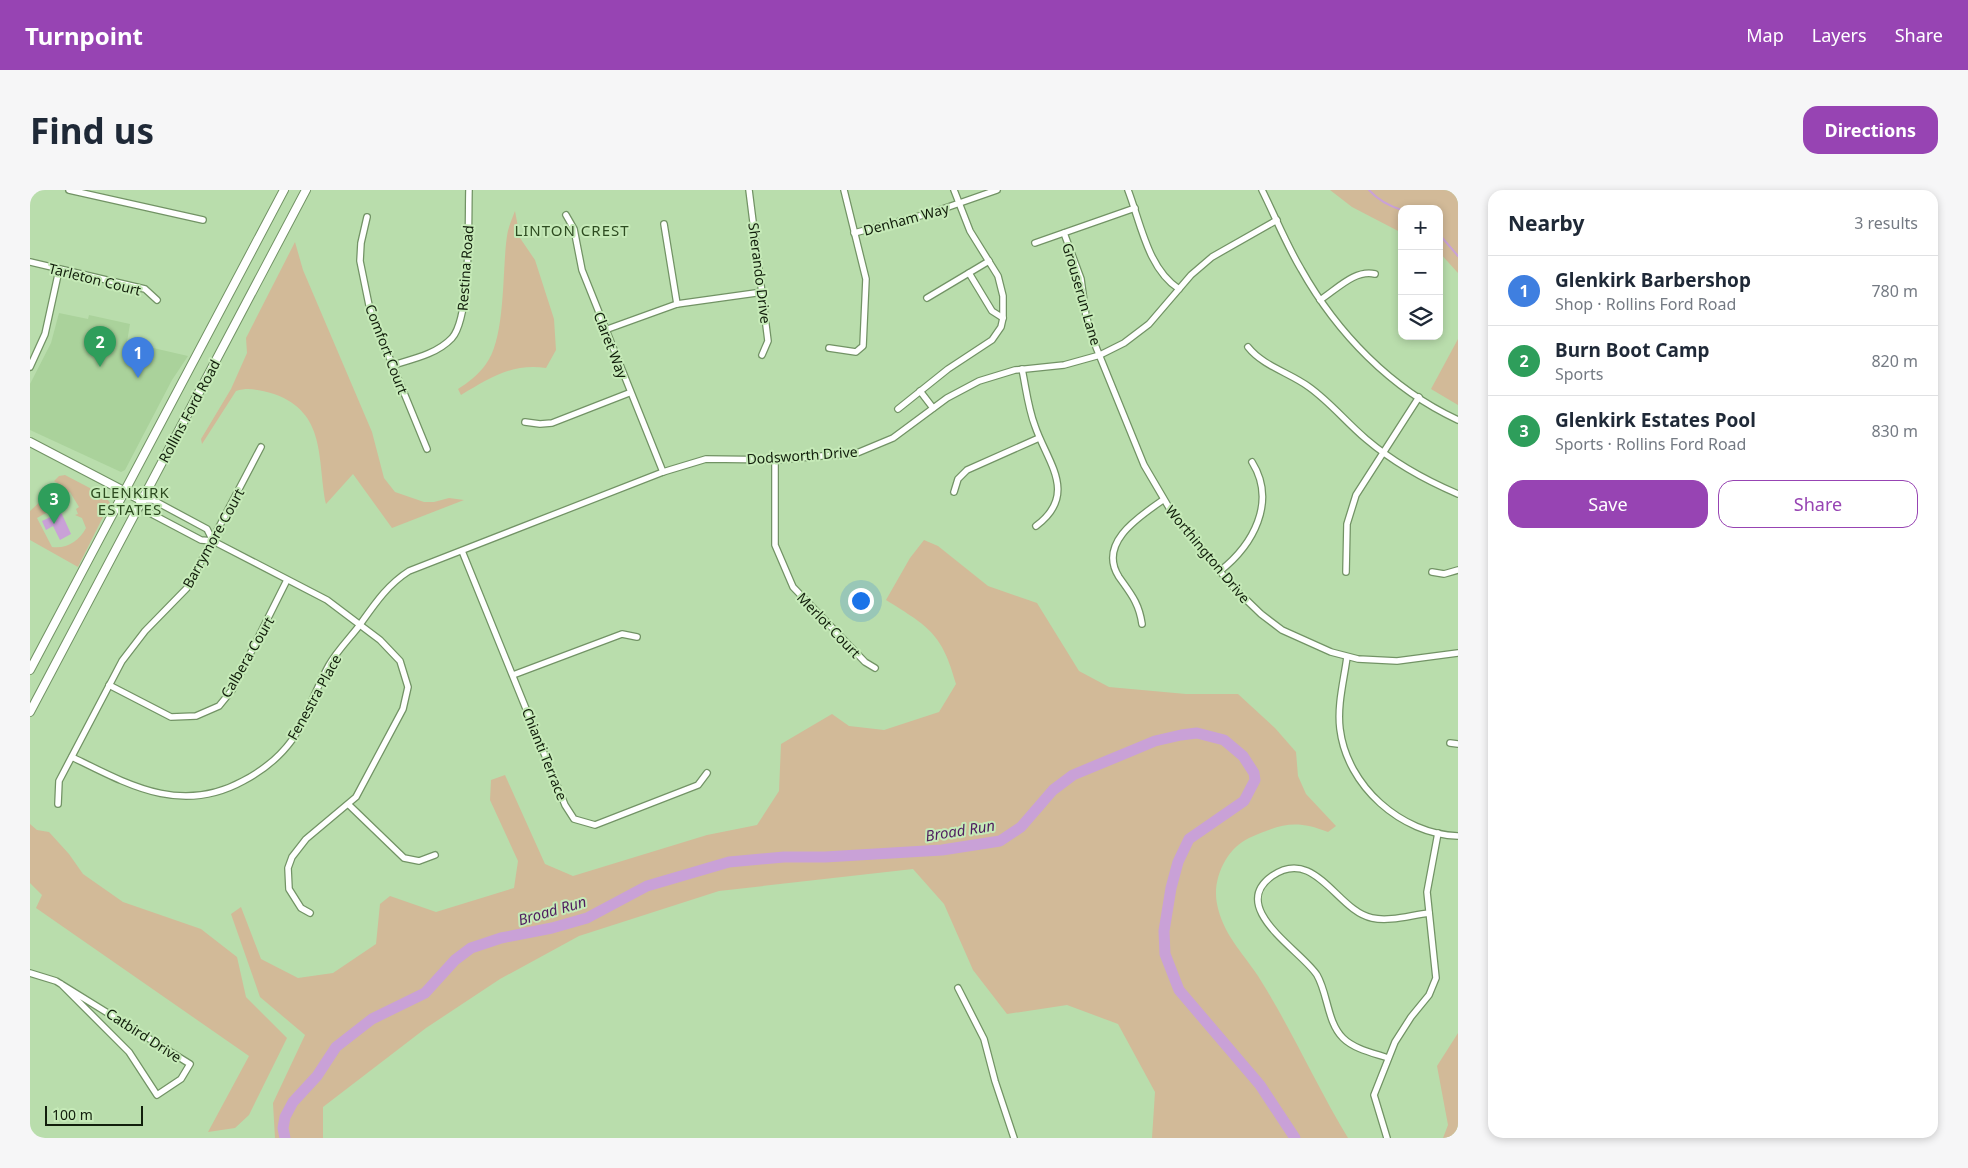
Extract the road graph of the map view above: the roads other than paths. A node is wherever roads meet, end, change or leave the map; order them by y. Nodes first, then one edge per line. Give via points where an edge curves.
1 (69, 190) edge
2 (284, 190) edge
3 (306, 190) edge
4 (469, 190) edge
5 (749, 190) edge
6 (844, 190) edge
7 (954, 190) edge
8 (997, 190) edge
9 (1128, 190) edge
10 (1262, 190) edge
11 (958, 204) junction
12 (1135, 208) junction
13 (566, 215) dead end
14 (367, 217) dead end
15 (204, 220) dead end
16 (1277, 220) junction
17 (664, 224) dead end
18 (1064, 232) junction
19 (854, 233) junction
20 (1035, 243) dead end
21 (989, 261) junction
22 (30, 262) edge
23 (59, 270) junction
24 (968, 274) junction
25 (1375, 274) dead end
26 (1179, 289) junction
27 (763, 292) junction
28 (927, 298) dead end
29 (157, 300) dead end
30 (1320, 300) junction
31 (677, 304) junction
32 (1003, 318) junction
33 (606, 330) junction
34 (1248, 347) dead end
35 (829, 348) dead end
36 (762, 355) dead end
37 (1100, 355) junction
38 (393, 365) junction
39 (30, 367) edge
40 (1022, 369) junction
41 (920, 391) junction
42 (629, 392) junction
43 (1418, 397) junction
44 (933, 408) junction
45 (898, 409) dead end
46 (1458, 420) edge
47 (525, 422) dead end
48 (1039, 438) junction
49 (30, 442) edge
50 (261, 447) dead end
51 (427, 448) dead end
52 (1382, 452) junction
53 (775, 460) junction
54 (1252, 462) dead end
55 (663, 472) junction
56 (125, 491) junction
57 (954, 492) dead end
58 (1458, 494) edge
59 (142, 500) junction
60 (1163, 500) junction
61 (1036, 526) dead end
62 (214, 540) junction
63 (462, 551) junction
64 (1458, 570) edge
65 (1220, 572) junction
66 (1346, 572) dead end
67 (1432, 572) dead end
68 (288, 580) junction
69 (1142, 624) dead end
70 (360, 625) junction
71 (637, 637) dead end
72 (1458, 653) edge
73 (1348, 657) junction
74 (875, 668) dead end
75 (30, 670) edge
76 (513, 675) junction
77 (109, 685) junction
78 (30, 712) edge
79 (1450, 743) dead end
80 (1458, 744) edge
81 (72, 757) junction
82 (707, 773) dead end
83 (58, 804) dead end
84 (349, 805) junction
85 (1438, 833) junction
86 (1458, 836) edge
87 (435, 855) dead end
88 (310, 913) dead end
89 (1429, 913) junction
90 (30, 973) edge
91 (61, 984) junction
92 (958, 988) dead end
93 (1388, 1058) junction
94 (1014, 1138) edge
95 (1387, 1138) edge

1 - 15 street
2 - 56 main road, Rollins Ford Road
3 - 59 main road, Rollins Ford Road
4 - 38 street, Restina Road via 460,324 442,346 427,355
5 - 27 street, Sherando Drive
6 - 19 street
7 - 11 street
8 - 11 street, Denham Way
9 - 12 street
10 - 16 street
11 - 19 street, Denham Way
11 - 21 street
12 - 18 street, Grouserun Lane
12 - 26 street via 1159,271
13 - 33 street, Claret Way via 574,229 582,270
14 - 38 street, Comfort Court via 360,261 370,310
16 - 26 street, Dodsworth Drive via 1212,257
16 - 30 street via 1299,267
17 - 31 street
18 - 20 street, Grouserun Lane
18 - 37 street, Grouserun Lane via 1081,279 1086,316
19 - 35 street via 866,279 863,346 856,352
21 - 24 street
21 - 32 street via 1001,286
22 - 23 street, Tarleton Court
23 - 29 street, Tarleton Court via 145,289
23 - 39 street via 45,334
24 - 28 street
24 - 32 street via 992,311
25 - 30 street via 1357,275
26 - 37 street, Dodsworth Drive via 1137,334
27 - 31 street
27 - 36 street, Sherando Drive via 768,341
30 - 43 street via 1369,358
31 - 33 street
32 - 41 street via 992,340
33 - 42 street, Claret Way
34 - 52 street via 1256,358 1312,389
37 - 40 street, Dodsworth Drive via 1064,365
37 - 60 street, Worthington Drive via 1144,465
38 - 51 street, Comfort Court
40 - 44 street, Dodsworth Drive via 979,381
40 - 48 street
41 - 44 street
41 - 45 street
42 - 47 street via 552,423
42 - 55 street, Claret Way
43 - 46 street
43 - 52 street
44 - 53 street, Dodsworth Drive via 893,438 857,454
48 - 57 street via 967,470 958,479
48 - 61 street via 1055,469 1058,489 1049,514
49 - 56 main road
50 - 62 street, Barrymore Court
52 - 58 street via 1422,477
52 - 66 street via 1350,510
53 - 55 street, Dodsworth Drive via 706,459
53 - 74 street, Merlot Court via 775,545 793,587 864,662
54 - 65 street via 1261,486 1260,519 1245,548
55 - 63 street, Dodsworth Drive
56 - 59 main road
56 - 75 main road, Rollins Ford Road
59 - 62 street via 152,500 207,529
59 - 62 street via 148,512 201,540
59 - 78 main road, Rollins Ford Road
60 - 65 street, Worthington Drive
60 - 69 street via 1126,529 1114,552 1115,568 1140,607
62 - 68 street
62 - 77 street, Barrymore Court via 187,588 145,631
63 - 70 street, Dodsworth Drive via 398,578 378,598
63 - 76 street, Chianti Terrace
64 - 67 street via 1444,574
65 - 73 street, Worthington Drive via 1246,601 1282,630
68 - 70 street via 327,600
68 - 77 street, Calbera Court via 232,690 219,706 196,716 172,717
70 - 81 street, Fenestra Place via 330,664 291,741 267,767 238,784 202,795 162,795 126,784
70 - 84 street via 400,661 408,687 403,709
71 - 76 street via 622,634
72 - 73 street, Worthington Drive via 1397,661
73 - 85 street via 1339,716 1351,765 1386,808 1407,821
76 - 82 street, Chianti Terrace via 565,805 574,819 595,825 698,785
77 - 81 street, Barrymore Court
79 - 80 street
81 - 83 street, Barrymore Court via 59,781
84 - 87 street via 404,858 419,861
84 - 88 street via 296,848 288,868 293,897 301,908
85 - 86 street
85 - 89 street via 1428,881
89 - 93 street via 1436,970 1433,987 1402,1030
89 - 93 street via 1372,919 1356,911 1317,876 1301,869 1280,872 1268,880 1261,892 1259,905 1264,920 1318,976 1340,1034 1352,1044
90 - 91 street, Catbird Drive
91 - 91 street, Catbird Drive via 190,1064 181,1079 157,1094 129,1052
92 - 94 street via 984,1038
93 - 95 street via 1374,1095

